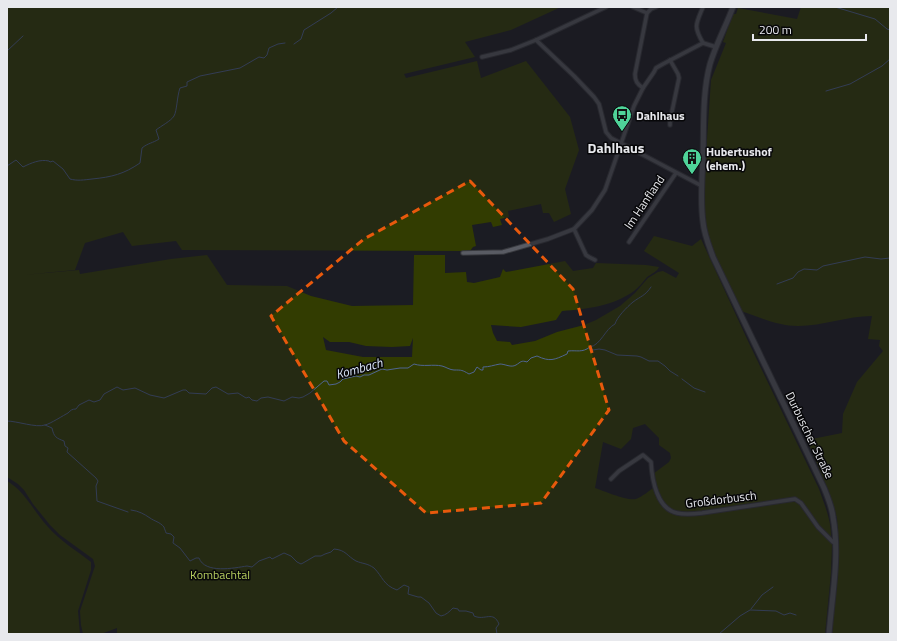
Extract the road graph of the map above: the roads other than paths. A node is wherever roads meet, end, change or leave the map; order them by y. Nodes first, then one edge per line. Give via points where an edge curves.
1 (606, 7) edge
2 (633, 7) edge
3 (656, 7) edge
4 (703, 7) edge
5 (733, 7) edge
6 (648, 13) junction
7 (536, 40) junction
8 (703, 42) junction
9 (716, 47) junction
10 (482, 57) dead end
11 (670, 60) junction
12 (643, 88) junction
13 (670, 125) dead end
14 (621, 143) junction
15 (676, 173) junction
16 (702, 186) junction
17 (574, 228) junction
18 (629, 242) dead end
19 (463, 253) dead end
20 (595, 260) dead end
21 (611, 479) dead end
22 (836, 543) junction
23 (828, 634) edge

1 - 7 street
2 - 6 street
3 - 6 street
4 - 8 street via 696,28
5 - 9 main road, Durbuscher Straße
6 - 12 street via 635,74 635,80
7 - 10 street via 511,50
7 - 14 street via 594,97 599,104 606,132
8 - 9 street
8 - 11 street
9 - 16 main road, Durbuscher Straße via 708,74 705,97
11 - 12 street via 656,68
11 - 13 street via 679,78
12 - 14 street
14 - 15 street
14 - 17 street via 605,190 592,210
15 - 16 street
15 - 18 street, Im Hanfland
16 - 22 main road, Durbuscher Straße via 701,207 706,239 824,488 834,518
17 - 19 street via 548,239 503,252
17 - 20 street via 586,254
21 - 22 street, Großdorbusch via 644,455 651,462 661,502 674,512 694,514 795,499 801,503 818,527
22 - 23 main road, Durbuscher Straße

